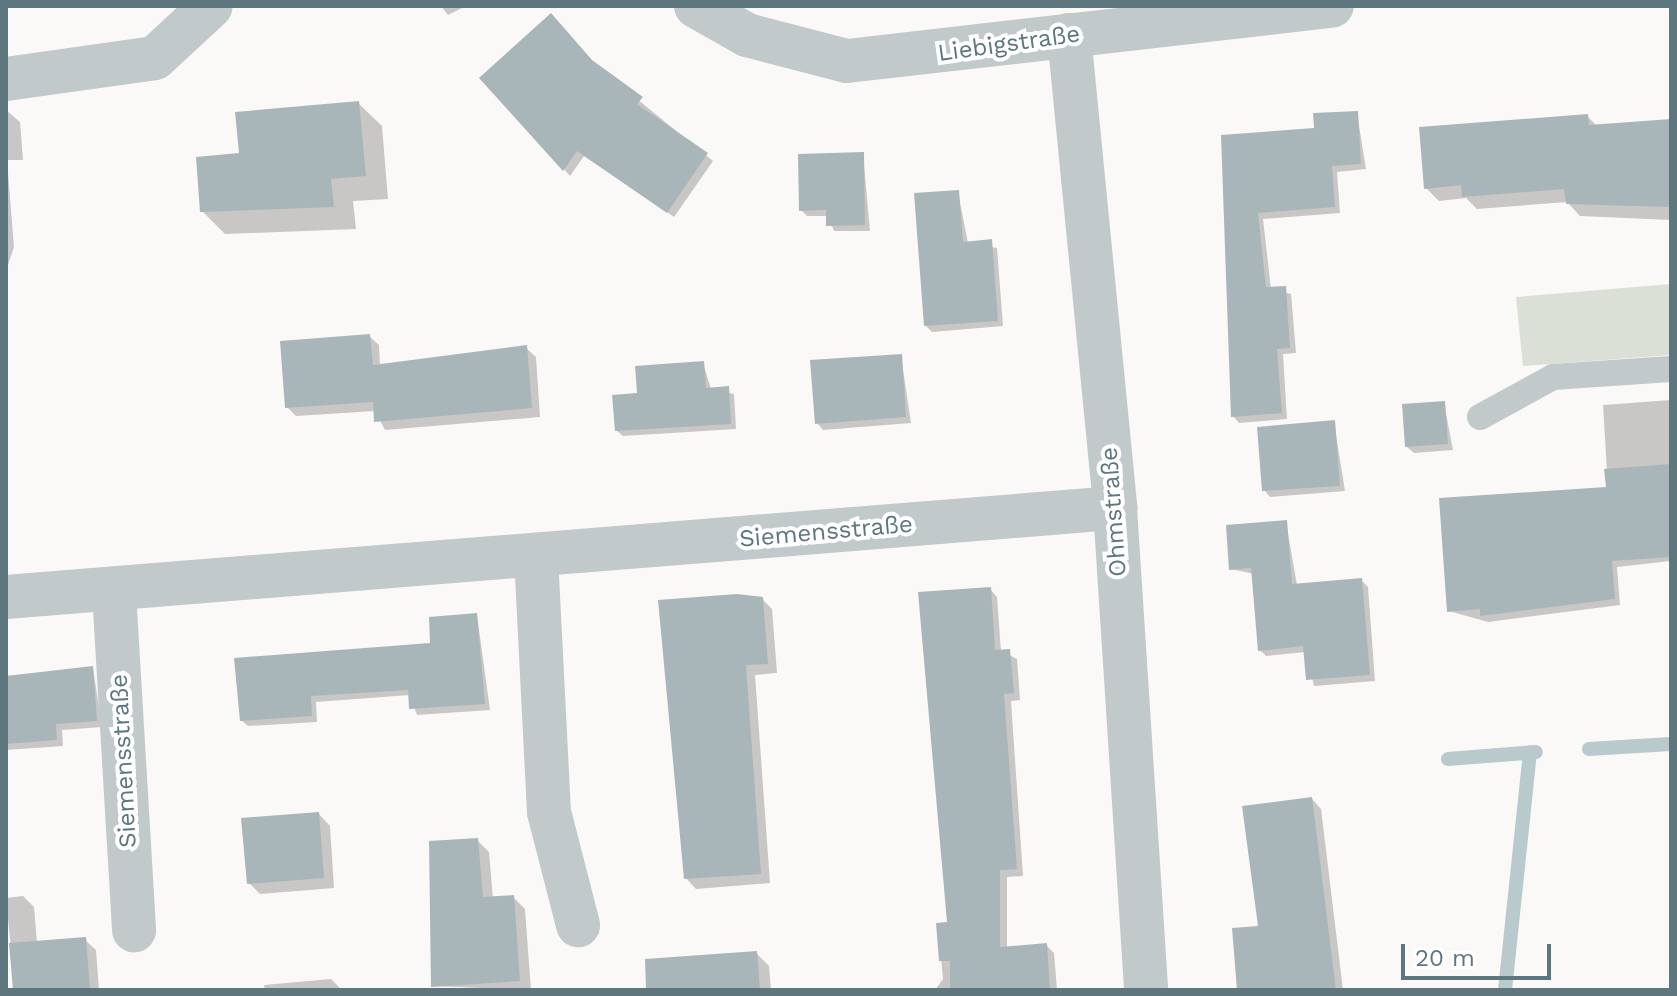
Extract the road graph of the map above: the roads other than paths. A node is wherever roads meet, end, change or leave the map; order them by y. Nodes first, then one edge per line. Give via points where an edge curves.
1 (211, 6) edge
2 (696, 6) edge
3 (1332, 6) edge
4 (1239, 10) edge
5 (1069, 35) junction
6 (6, 79) edge
7 (1671, 369) edge
8 (1480, 417) dead end
9 (1115, 508) junction
10 (536, 556) junction
11 (114, 592) junction
12 (6, 597) edge
13 (578, 925) dead end
14 (134, 930) dead end
15 (1146, 990) edge

1 - 6 street via 155,58
2 - 5 street, Liebigstraße via 747,35 847,61
3 - 4 street, Liebigstraße
4 - 5 street, Liebigstraße
5 - 9 street, Ohmstraße
7 - 8 lane via 1553,377
9 - 10 street, Siemensstraße
9 - 15 street, Ohmstraße
10 - 11 street, Siemensstraße
10 - 13 street via 549,812
11 - 12 street, Siemensstraße
11 - 14 street, Siemensstraße

